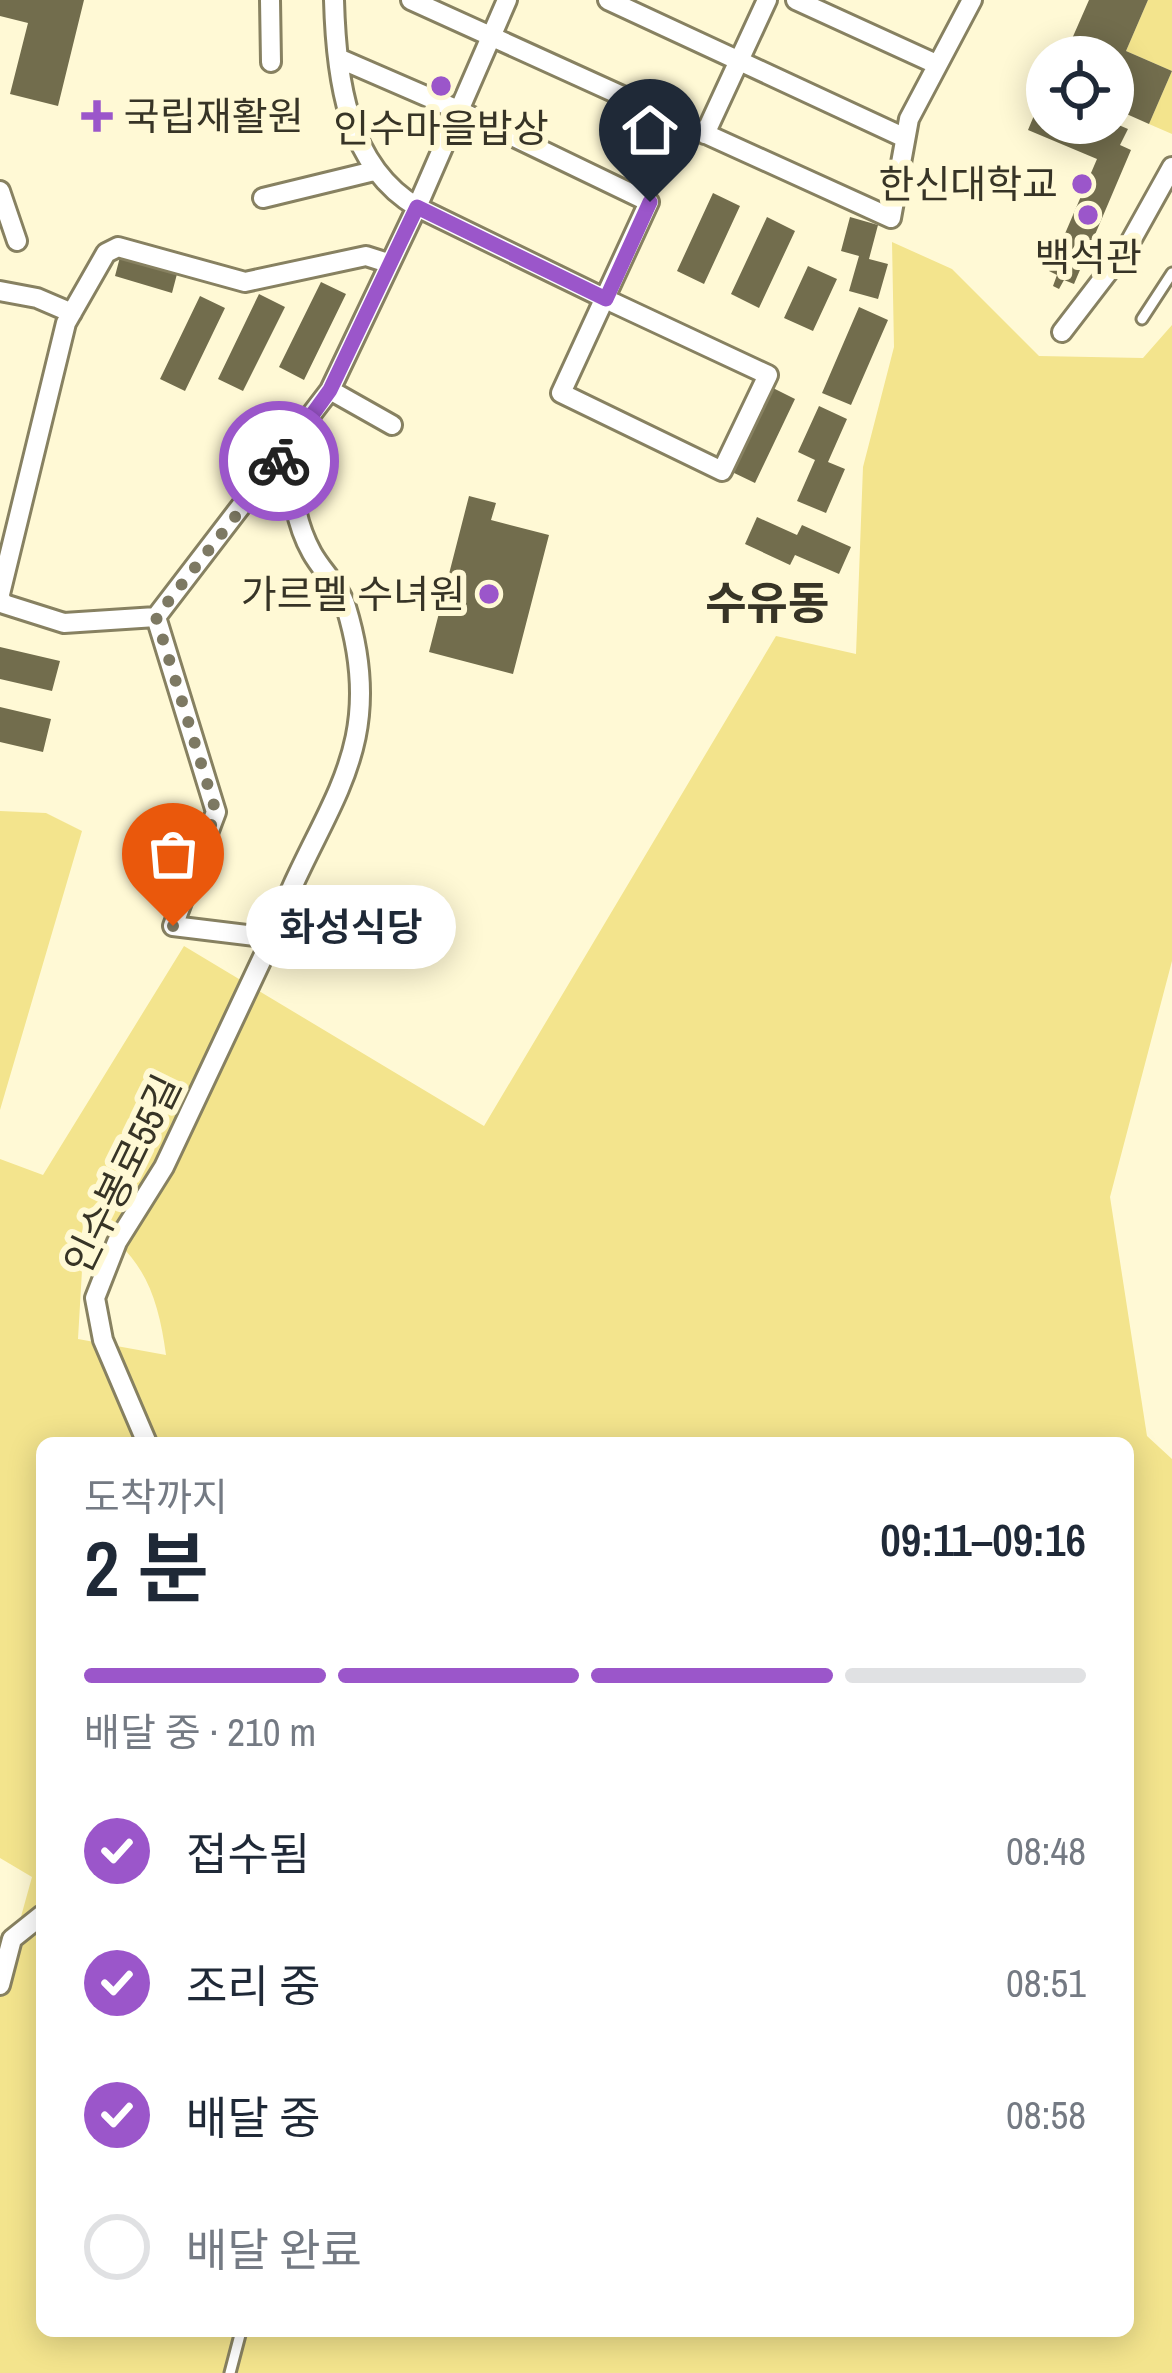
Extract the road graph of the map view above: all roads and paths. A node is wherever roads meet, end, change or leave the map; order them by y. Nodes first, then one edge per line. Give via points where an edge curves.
1 (271, 0) edge
2 (334, 0) edge
3 (411, 0) edge
4 (507, 0) edge
5 (608, 0) edge
6 (767, 0) edge
7 (796, 0) edge
8 (972, 0) edge
9 (490, 37) junction
10 (338, 58) junction
11 (271, 62) dead end
12 (738, 62) junction
13 (936, 64) junction
14 (458, 110) junction
15 (705, 134) junction
16 (903, 137) junction
17 (1172, 167) edge
18 (374, 171) junction
19 (0, 191) edge
20 (263, 199) dead end
21 (417, 207) junction
22 (17, 241) dead end
23 (388, 263) junction
24 (1172, 273) edge
25 (0, 291) edge
26 (606, 299) junction
27 (72, 313) junction
28 (1142, 319) dead end
29 (1062, 332) dead end
30 (330, 390) junction
31 (392, 424) dead end
32 (291, 446) junction
33 (0, 596) edge
34 (156, 617) junction
35 (272, 938) junction
36 (144, 1437) edge
37 (36, 1920) edge
38 (0, 1985) edge
39 (239, 2337) edge
40 (230, 2373) edge

1 - 11 street
2 - 10 street
3 - 9 street
4 - 9 street
5 - 12 street
6 - 12 street
7 - 13 street
8 - 13 street
9 - 14 street
9 - 15 street
10 - 14 street
10 - 18 street via 347,110
12 - 15 street
12 - 16 street
13 - 16 street
14 - 21 street
14 - 26 street via 650,202
15 - 16 street via 891,218
17 - 29 street via 1128,246
18 - 20 street
18 - 21 street
19 - 22 street
21 - 23 street
21 - 26 street
23 - 27 street via 366,256 245,281 118,247 106,253
23 - 30 street
24 - 28 lane
25 - 27 street
26 - 26 street via 768,375 722,471 561,393
27 - 33 street
30 - 31 street
30 - 32 street
32 - 34 street
32 - 35 street, 인수봉로55길 via 291,494 310,550 344,600 361,705 351,766
33 - 34 street via 64,622
34 - 35 street via 216,812 173,926
35 - 36 street, 인수봉로55길 via 95,1298 103,1340
37 - 38 street via 12,1939
39 - 40 lane

